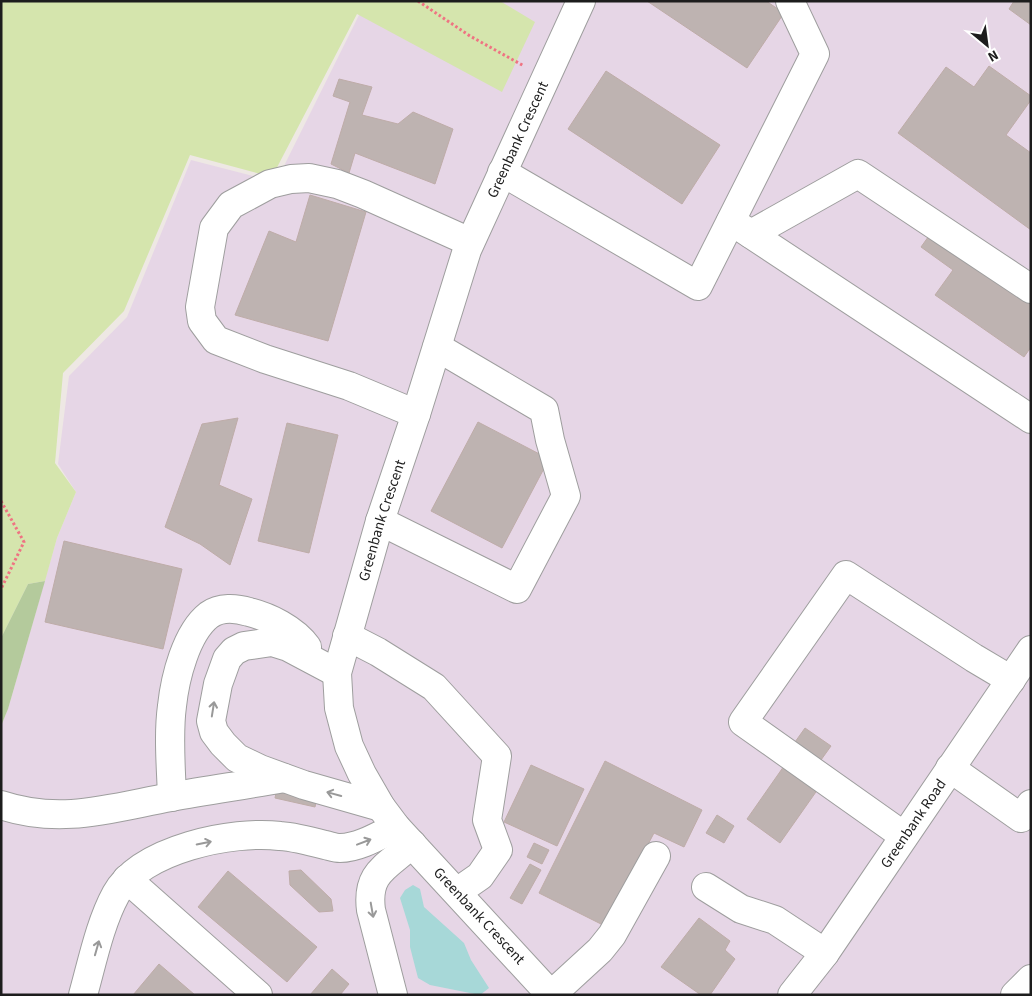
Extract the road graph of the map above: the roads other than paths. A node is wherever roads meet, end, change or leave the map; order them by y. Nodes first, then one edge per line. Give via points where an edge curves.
1 (581, 1) edge
2 (790, 1) edge
3 (502, 172) junction
4 (741, 228) junction
5 (470, 242) junction
6 (1031, 289) edge
7 (437, 347) junction
8 (416, 414) junction
9 (1031, 419) edge
10 (380, 521) junction
11 (347, 636) junction
12 (1031, 650) edge
13 (328, 668) junction
14 (1011, 680) junction
15 (950, 768) junction
16 (286, 778) junction
17 (172, 797) junction
18 (1031, 804) edge
19 (1, 805) edge
20 (397, 826) junction
21 (904, 836) junction
22 (656, 856) dead end
23 (127, 879) junction
24 (706, 887) dead end
25 (457, 892) junction
26 (825, 953) junction
27 (1031, 979) edge
28 (83, 995) edge
29 (258, 995) edge
30 (393, 995) edge
31 (551, 995) edge
32 (792, 995) edge
33 (1015, 995) edge

1 - 3 street, Greenbank Crescent
2 - 4 street via 815,54
3 - 4 street via 698,286
3 - 5 street, Greenbank Crescent
4 - 6 street via 858,174
4 - 9 street
5 - 7 street, Greenbank Crescent
5 - 8 street via 363,194 308,178 270,184 231,205 214,228 200,307 202,321 216,340 349,386
7 - 8 street, Greenbank Crescent
7 - 10 street via 544,410 566,496 517,589
8 - 10 street, Greenbank Crescent
10 - 11 street, Greenbank Crescent
11 - 13 street, Greenbank Crescent
11 - 25 street via 434,687 498,756 487,820 498,850 480,876
12 - 14 street, Greenbank Road
16 -> 13 street via 237,758 214,732 211,721 218,684 227,660 244,646 272,642
13 - 17 street via 303,641 260,615 240,609 221,609 209,615 190,642 175,687 171,725
13 - 20 street, Greenbank Crescent via 349,746 362,774
14 - 15 street, Greenbank Road
14 - 21 street via 846,575 742,722
15 - 18 street via 1021,818
15 - 21 street, Greenbank Road
16 - 17 street
20 -> 16 street via 326,792
17 - 19 street via 86,814 47,815
23 -> 20 street via 160,856 186,846 251,834 280,836 340,848 360,844
20 - 25 street, Greenbank Crescent
20 -> 30 street via 371,887 370,898
21 - 26 street, Greenbank Road
22 - 31 street via 612,935
28 -> 23 street via 110,907
23 - 29 street
24 - 26 street via 741,909 775,920
25 - 31 street, Greenbank Crescent
26 - 32 street, Greenbank Road
27 - 33 street

